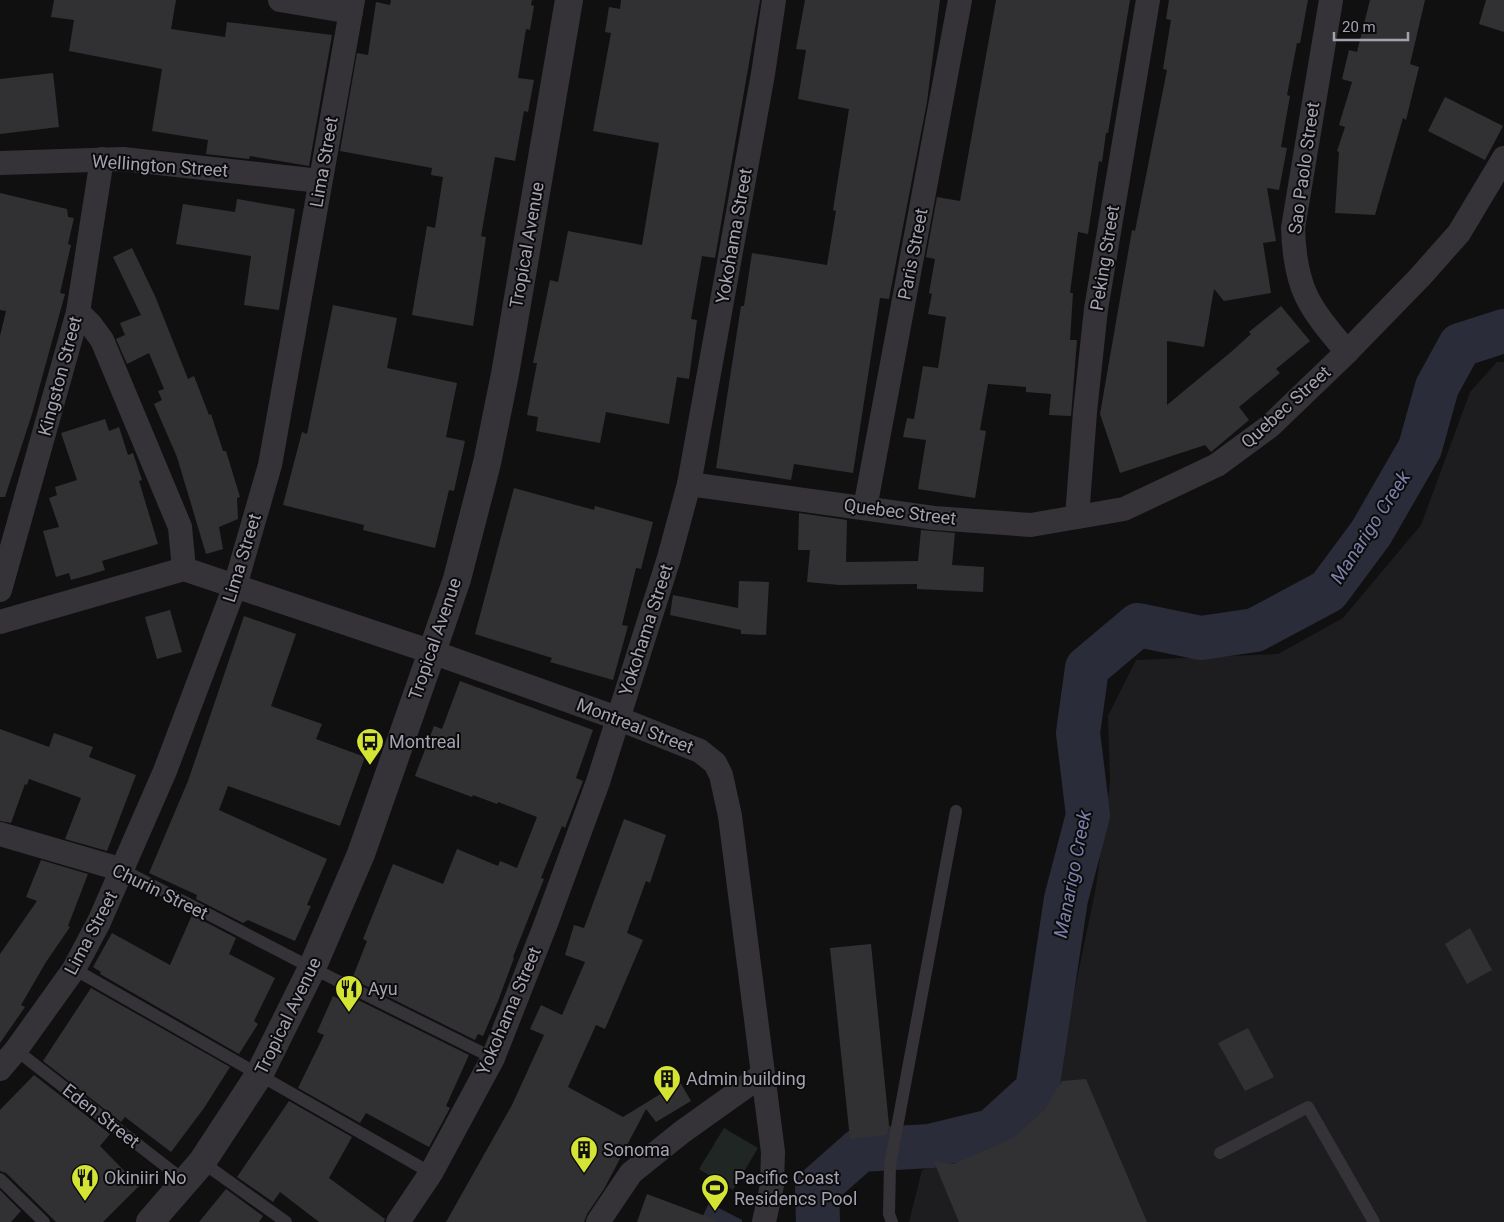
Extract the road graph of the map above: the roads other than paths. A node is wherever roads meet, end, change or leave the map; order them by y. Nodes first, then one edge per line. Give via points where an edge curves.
1 (280, 0) edge
2 (569, 0) edge
3 (774, 0) edge
4 (960, 0) edge
5 (1148, 0) edge
6 (1331, 0) edge
7 (352, 6) edge
8 (1504, 158) edge
9 (102, 159) junction
10 (0, 163) edge
11 (320, 181) junction
12 (78, 312) junction
13 (1347, 352) junction
14 (689, 484) junction
15 (865, 508) junction
16 (1077, 517) junction
17 (184, 568) junction
18 (235, 586) junction
19 (0, 590) edge
20 (0, 622) edge
21 (432, 652) junction
22 (617, 718) junction
23 (956, 811) dead end
24 (0, 834) edge
25 (123, 870) junction
26 (312, 968) junction
27 (74, 969) junction
28 (16, 1050) junction
29 (493, 1058) junction
30 (0, 1068) edge
31 (259, 1075) junction
32 (762, 1075) junction
33 (1220, 1153) dead end
34 (194, 1172) junction
35 (431, 1173) junction
36 (0, 1179) edge
37 (44, 1222) edge
38 (150, 1222) edge
39 (286, 1222) edge
40 (398, 1222) edge
41 (598, 1222) edge
42 (764, 1222) edge
43 (892, 1222) edge
44 (1374, 1222) edge

1 - 7 street
2 - 21 street, Tropical Avenue via 505,374 457,579
3 - 14 street, Yokohama Street
4 - 15 street, Paris Street
5 - 16 street, Peking Street via 1096,309
6 - 13 street, Sao Paolo Street via 1293,228 1294,260 1302,289 1317,316
7 - 11 street, Lima Street
8 - 13 street, Quebec Street via 1459,232
9 - 10 street, Wellington Street
9 - 11 street, Wellington Street
9 - 12 street, Kingston Street
11 - 18 street, Lima Street via 270,465
12 - 17 street via 102,340 180,526
12 - 19 street, Kingston Street
13 - 16 street, Quebec Street via 1270,426 1217,465 1124,509
14 - 15 street, Quebec Street
14 - 22 street, Yokohama Street via 667,566
15 - 16 street, Quebec Street via 934,518 1031,525
17 - 18 street, Montreal Street
17 - 20 street
18 - 21 street, Montreal Street
18 - 25 street, Lima Street via 165,771
21 - 22 street, Montreal Street
21 - 26 street, Tropical Avenue via 361,854
22 - 29 street, Yokohama Street via 575,845
22 - 32 street, Montreal Street via 700,751 715,764 720,775 730,816
23 - 43 lane via 890,1165 889,1214
24 - 25 street, Churin Street
25 - 26 lane, Churin Street
25 - 27 street, Lima Street
26 - 29 lane, Churin Street
26 - 31 street, Tropical Avenue
27 - 28 street, Lima Street
27 - 31 lane
28 - 30 street, Lima Street
28 - 34 lane, Eden Street
29 - 35 street, Yokohama Street
31 - 34 street, Tropical Avenue
31 - 35 lane
32 - 41 street via 631,1173
32 - 42 street, Montreal Street via 773,1152 772,1185
33 - 44 lane via 1308,1107
34 - 38 street, Tropical Avenue
34 - 39 lane, Eden Street
35 - 40 street, Yokohama Street
36 - 37 lane

